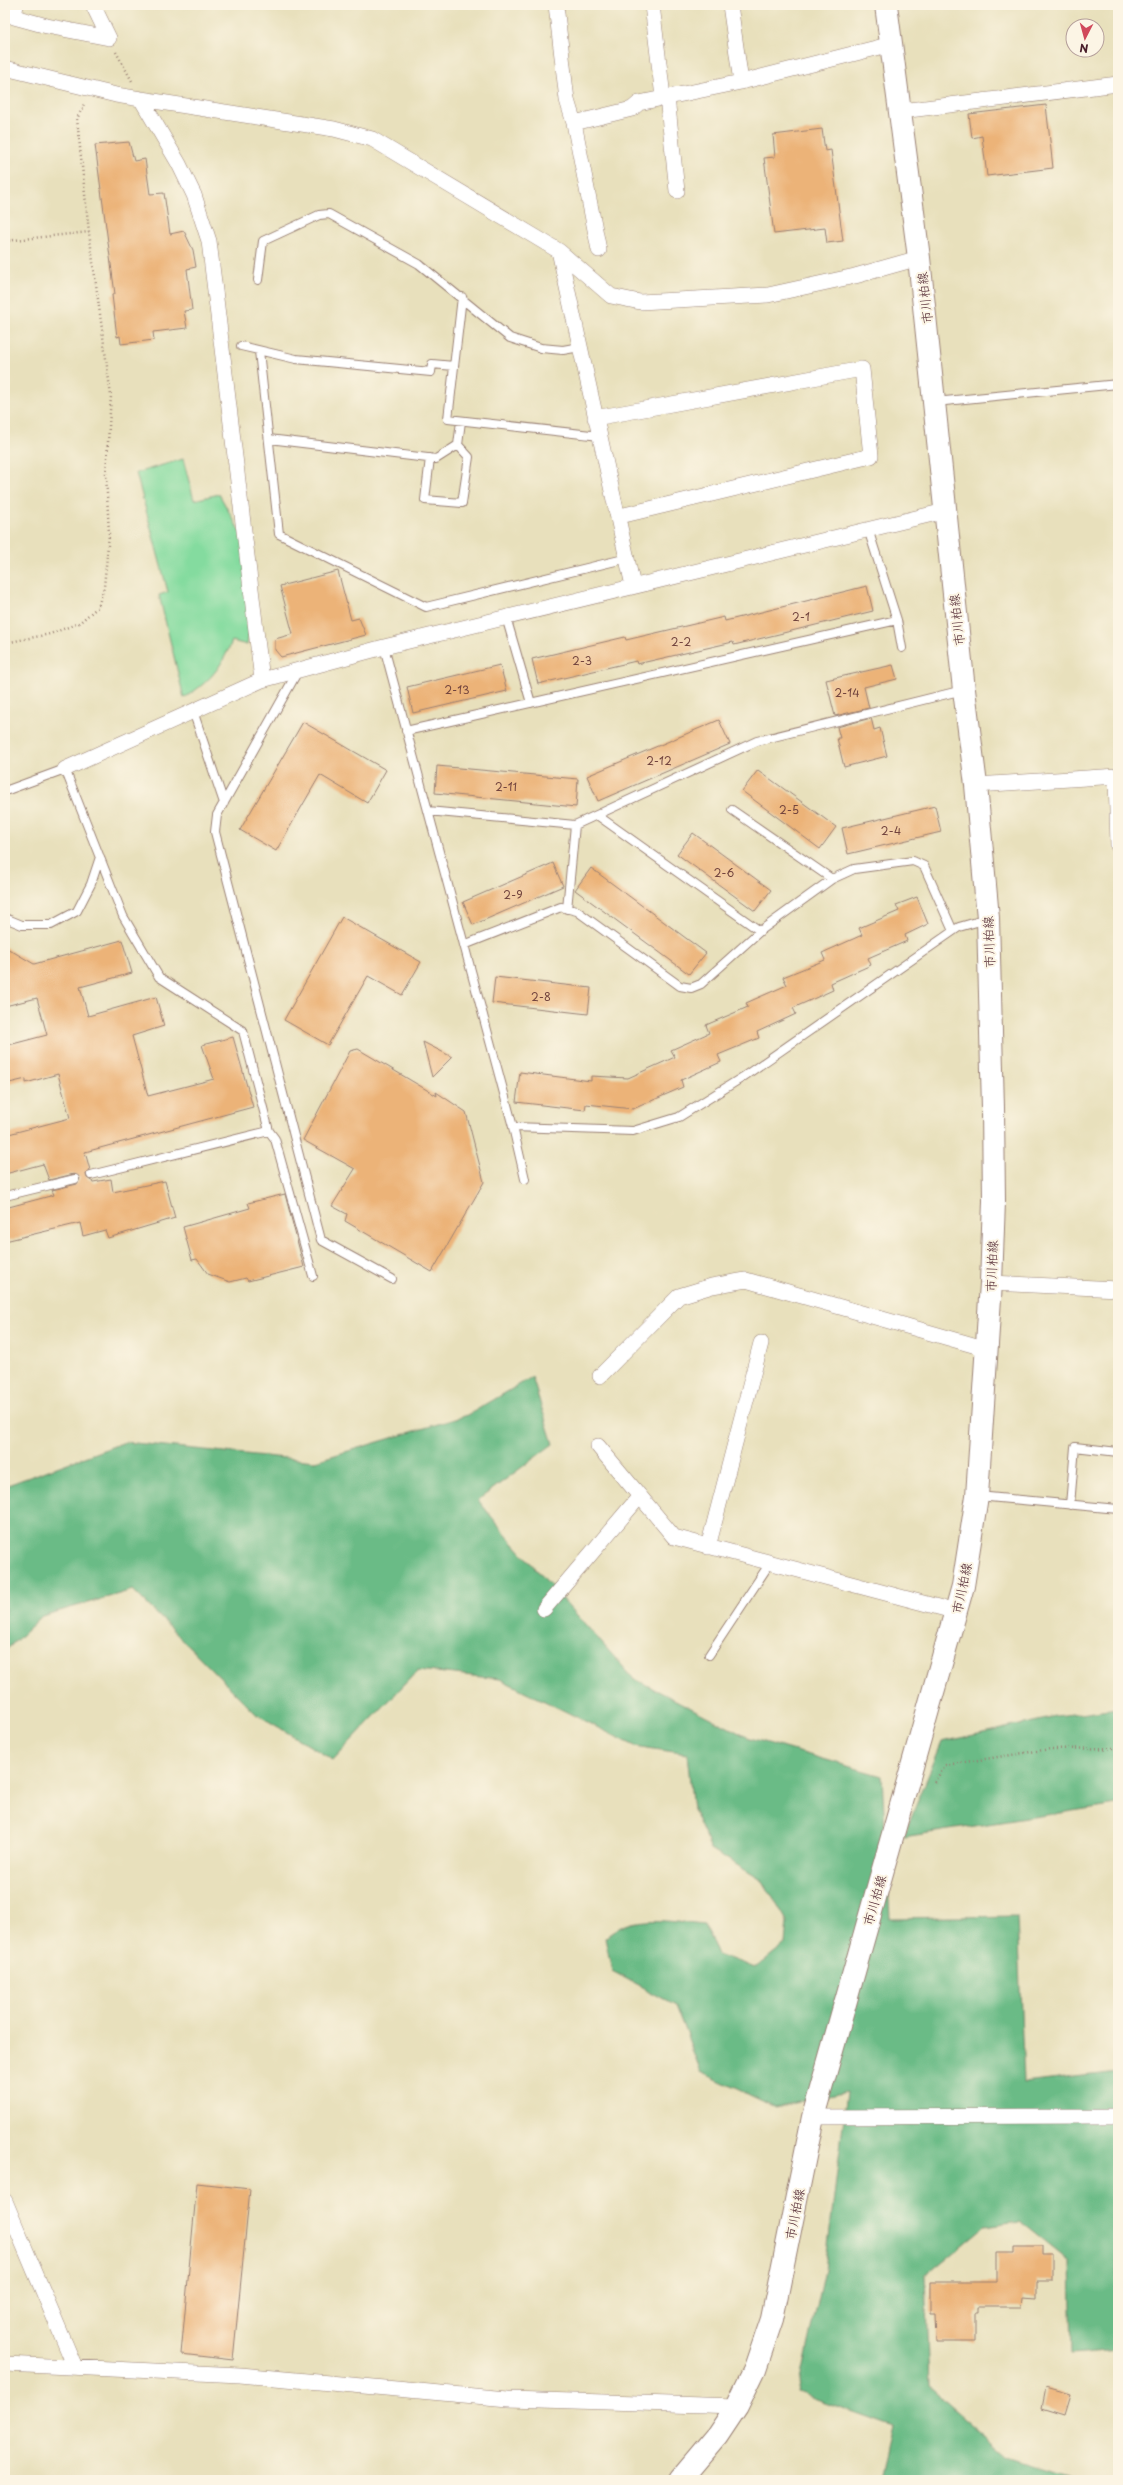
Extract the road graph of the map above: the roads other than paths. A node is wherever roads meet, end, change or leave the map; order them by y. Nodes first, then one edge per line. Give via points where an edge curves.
1 (16, 5) edge
2 (93, 5) edge
3 (556, 5) edge
4 (652, 5) edge
5 (730, 5) edge
6 (886, 5) edge
7 (892, 44) junction
8 (5, 68) edge
9 (741, 82) junction
10 (1118, 84) edge
11 (665, 97) junction
12 (141, 99) junction
13 (901, 111) junction
14 (574, 124) junction
15 (677, 191) dead end
16 (599, 250) dead end
17 (559, 251) junction
18 (919, 258) junction
19 (258, 280) dead end
20 (462, 297) junction
21 (241, 346) dead end
22 (580, 347) junction
23 (259, 351) junction
24 (454, 366) junction
25 (1118, 384) edge
26 (934, 402) junction
27 (595, 418) junction
28 (460, 421) junction
29 (600, 436) junction
30 (269, 439) junction
31 (458, 445) junction
32 (430, 458) junction
33 (945, 511) junction
34 (620, 516) junction
35 (868, 530) junction
36 (628, 558) junction
37 (633, 586) junction
38 (506, 617) junction
39 (897, 620) junction
40 (384, 647) junction
41 (902, 648) dead end
42 (299, 670) junction
43 (262, 680) junction
44 (964, 690) junction
45 (531, 703) junction
46 (193, 711) junction
47 (406, 731) junction
48 (64, 769) junction
49 (1117, 776) edge
50 (976, 785) junction
51 (5, 791) edge
52 (224, 803) junction
53 (732, 810) dead end
54 (428, 811) junction
55 (597, 815) junction
56 (575, 825) junction
57 (1118, 846) edge
58 (100, 857) junction
59 (832, 878) junction
60 (567, 908) junction
61 (5, 918) edge
62 (988, 918) junction
63 (760, 931) junction
64 (953, 931) junction
65 (464, 945) junction
66 (513, 1127) junction
67 (269, 1131) junction
68 (91, 1175) dead end
69 (75, 1179) dead end
70 (525, 1179) dead end
71 (5, 1196) edge
72 (313, 1276) dead end
73 (392, 1279) dead end
74 (991, 1283) junction
75 (1118, 1289) edge
76 (760, 1343) dead end
77 (987, 1349) junction
78 (600, 1376) dead end
79 (598, 1446) dead end
80 (1118, 1452) edge
81 (640, 1496) junction
82 (977, 1496) junction
83 (1070, 1505) junction
84 (1118, 1509) edge
85 (708, 1547) junction
86 (770, 1563) junction
87 (544, 1609) dead end
88 (957, 1612) junction
89 (709, 1655) dead end
90 (1118, 2116) edge
91 (814, 2117) junction
92 (5, 2201) edge
93 (5, 2364) edge
94 (75, 2367) junction
95 (737, 2406) junction
96 (680, 2480) edge

1 - 2 street via 14,17 110,38
3 - 14 street via 567,100
4 - 11 street
5 - 9 street
6 - 7 main road, 市川柏線
7 - 9 street
7 - 13 main road, 市川柏線
8 - 12 street
9 - 11 street
10 - 13 street
11 - 14 street via 639,103 632,109
11 - 15 street
12 - 17 street via 334,129 372,139
12 - 43 street via 188,183 209,240
13 - 18 main road, 市川柏線
14 - 16 street
17 - 18 street via 611,296 640,302 768,295 828,283
17 - 22 street
18 - 26 main road, 市川柏線
19 - 20 lane via 263,241 319,215 329,214 420,264
20 - 22 lane via 510,338 541,348 563,350
20 - 24 lane
21 - 23 lane
22 - 27 street
23 - 24 lane via 296,359 431,372 432,364
23 - 30 lane
24 - 28 lane via 448,419
25 - 26 lane
26 - 33 main road, 市川柏線
27 - 29 street
27 - 34 street via 862,369 871,456
28 - 29 lane
28 - 31 lane
29 - 34 street
30 - 32 lane
30 - 36 lane via 279,534 426,607
31 - 32 lane via 436,459
31 - 32 lane via 469,457 462,503 424,500
33 - 35 street
33 - 44 main road, 市川柏線
34 - 36 street
35 - 37 street
35 - 39 lane
36 - 37 street
37 - 38 street
38 - 40 street
38 - 45 lane
39 - 41 lane
39 - 45 lane
40 - 42 street
40 - 47 lane
42 - 43 street
42 - 52 lane
43 - 46 street
44 - 50 main road, 市川柏線
44 - 55 lane via 757,741
45 - 47 lane
46 - 48 street
46 - 52 lane
47 - 54 lane
48 - 51 lane
48 - 58 lane
49 - 50 street
49 - 57 street
50 - 62 main road, 市川柏線
52 - 73 lane via 217,815 215,832 321,1240
53 - 59 lane
54 - 56 lane
54 - 65 lane
55 - 56 lane
55 - 63 lane
56 - 60 lane
58 - 61 lane via 91,884 77,911 52,925 22,925
58 - 67 lane via 123,916 159,977 243,1031
59 - 63 lane
59 - 64 lane via 854,868 913,861 924,866
60 - 63 lane via 577,910 680,986 691,988 701,984
60 - 65 lane via 561,907
62 - 64 lane
62 - 74 main road, 市川柏線 via 993,1131
64 - 66 lane via 743,1077 679,1117 633,1131
65 - 66 lane
66 - 70 lane
67 - 68 lane
67 - 72 lane via 275,1139
69 - 71 lane
74 - 75 street
74 - 77 main road, 市川柏線
76 - 85 street
77 - 78 street via 746,1280 712,1286 679,1296
77 - 82 main road, 市川柏線
79 - 81 street
80 - 83 lane via 1075,1447
81 - 85 street via 674,1537
81 - 87 street
82 - 83 lane
82 - 88 main road, 市川柏線
83 - 84 lane
85 - 86 street
86 - 88 street
86 - 89 lane
88 - 91 main road, 市川柏線
90 - 91 street
91 - 95 main road, 市川柏線 via 772,2319 755,2369
92 - 94 street
93 - 94 street
94 - 95 street via 240,2375 508,2399
95 - 96 main road, 市川柏線 via 717,2436

